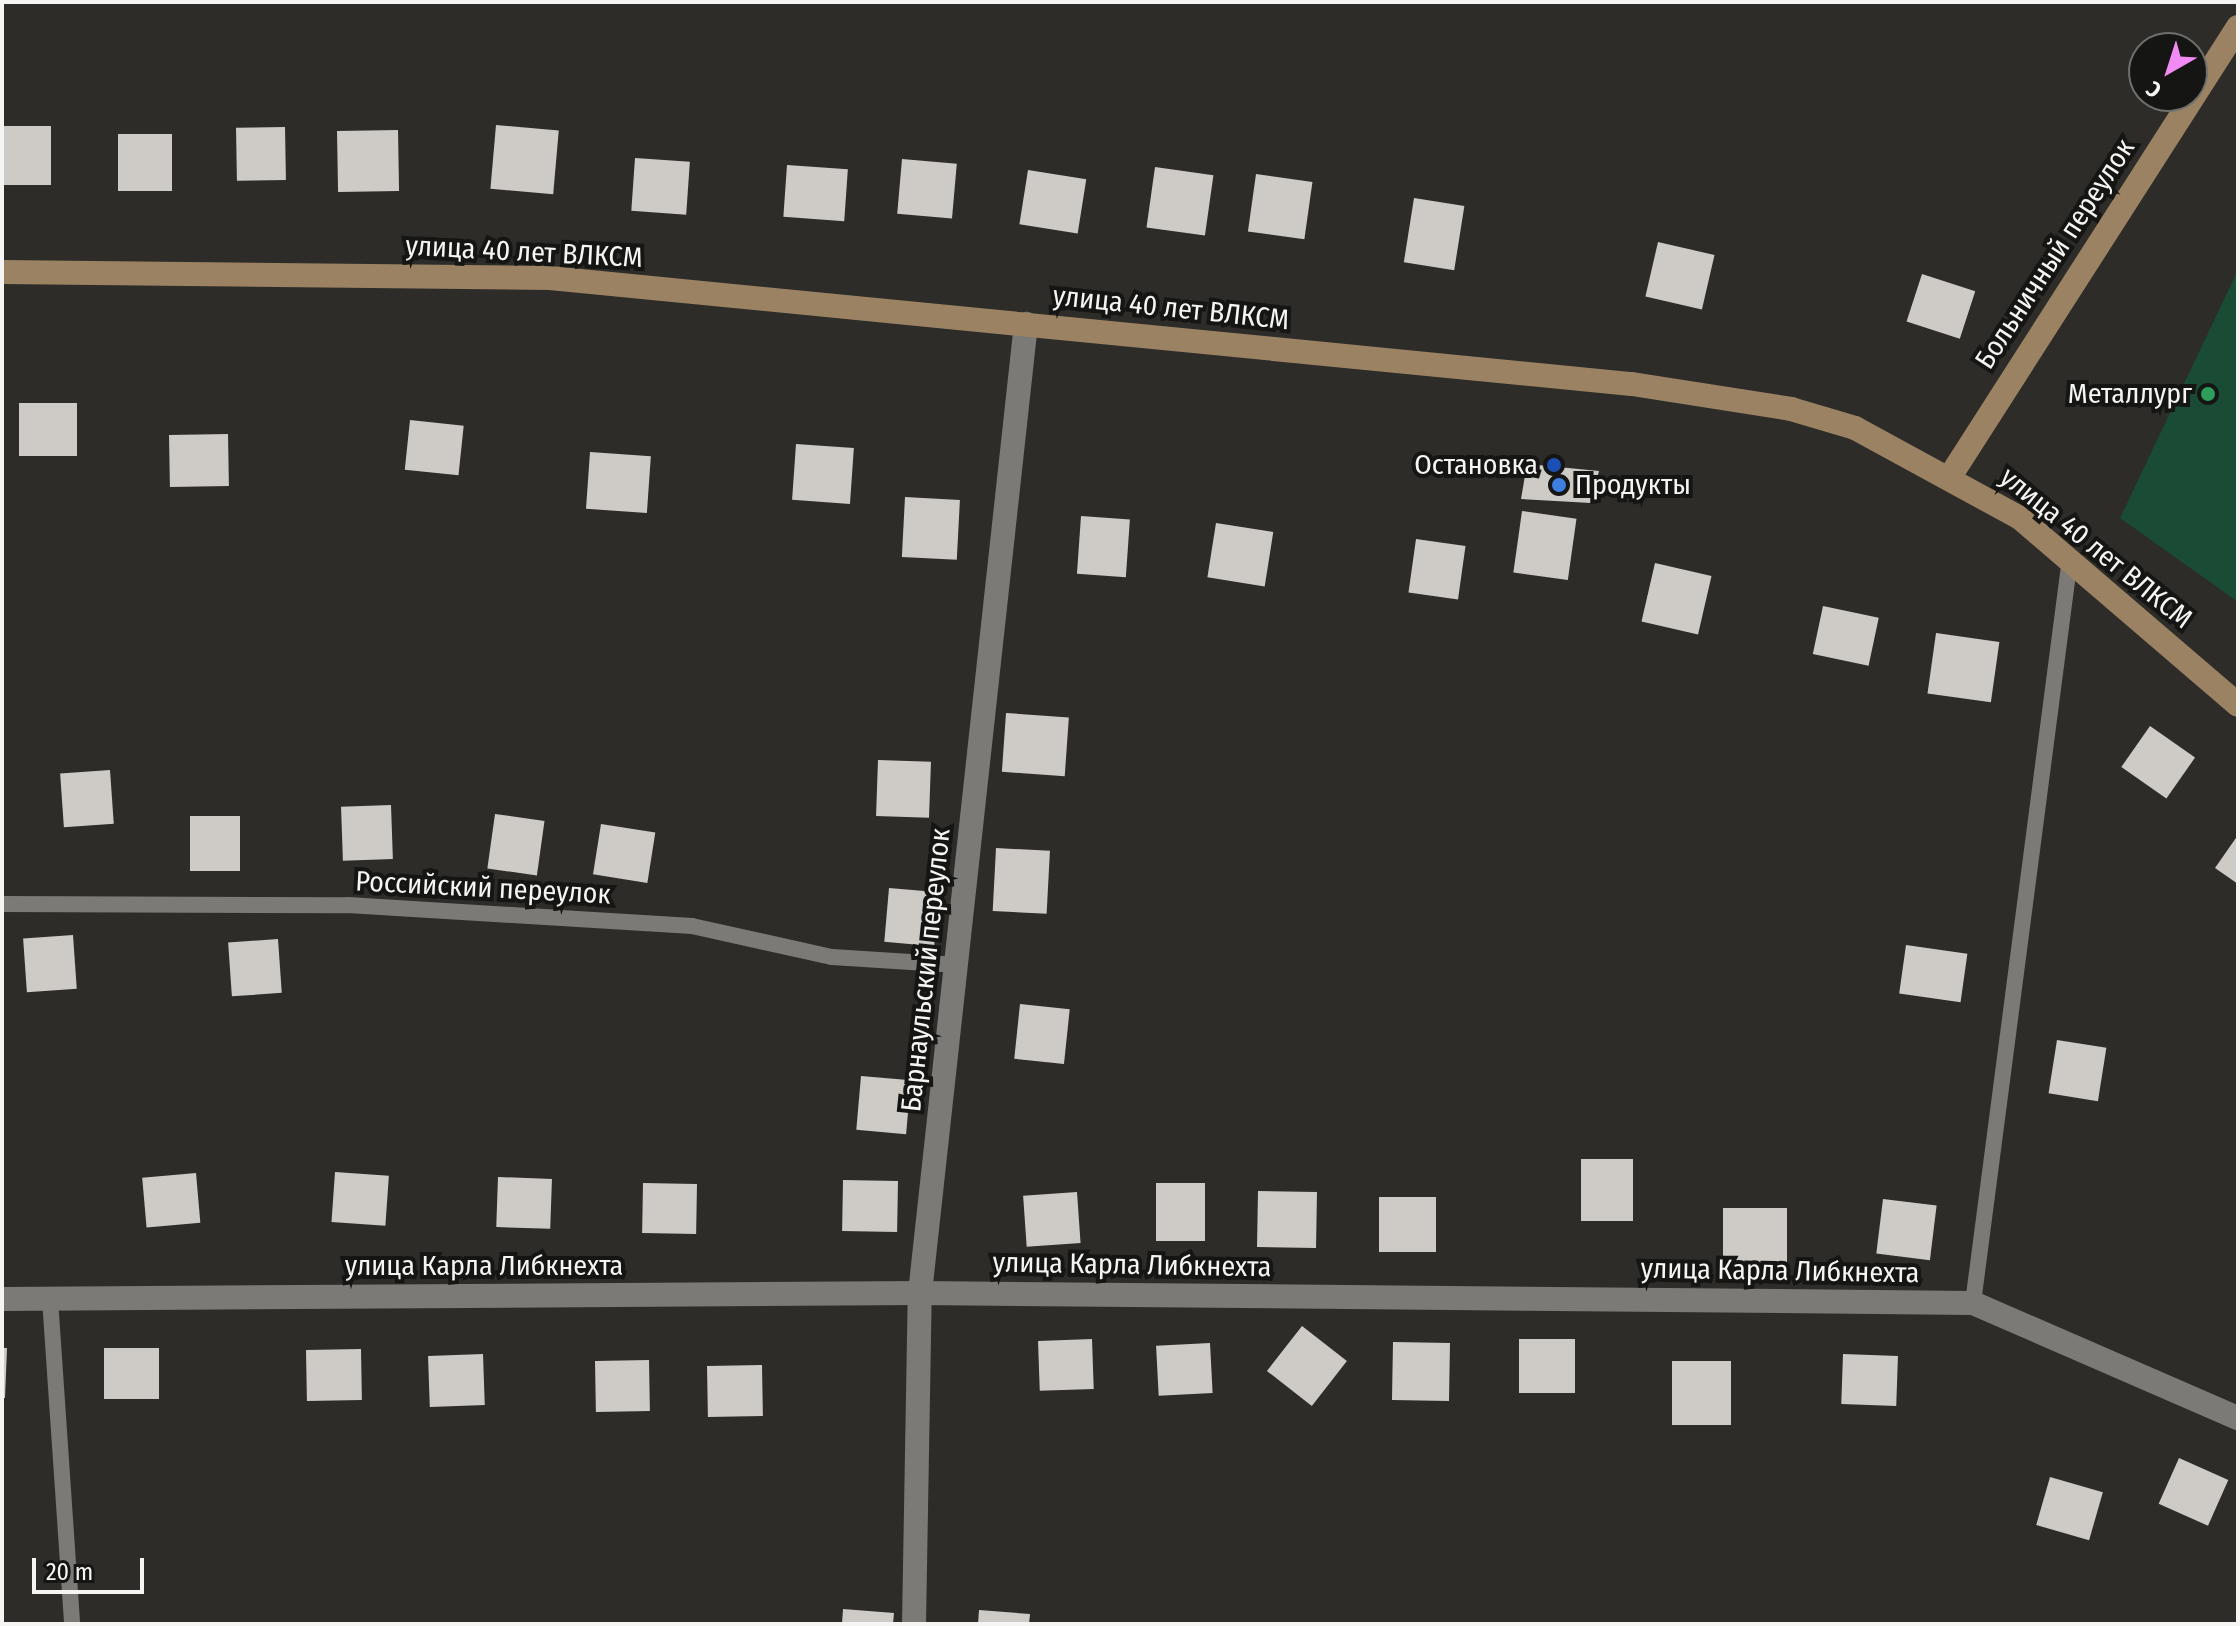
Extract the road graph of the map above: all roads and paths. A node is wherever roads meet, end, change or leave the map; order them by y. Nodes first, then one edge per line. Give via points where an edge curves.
1 (2238, 27) edge
2 (2, 272) edge
3 (1026, 324) junction
4 (1951, 475) junction
5 (2070, 558) junction
6 (2238, 705) edge
7 (2, 904) edge
8 (958, 965) junction
9 (920, 1293) junction
10 (2, 1299) edge
11 (50, 1299) junction
12 (1973, 1303) junction
13 (2238, 1418) edge
14 (72, 1624) edge
15 (914, 1624) edge

1 - 4 street, Больничный переулок
2 - 3 street, улица 40 лет ВЛКСМ via 550,278
3 - 4 street, улица 40 лет ВЛКСМ via 1632,384 1791,409 1855,428
3 - 8 street, Барнаульский переулок
4 - 5 street, улица 40 лет ВЛКСМ
5 - 6 street, улица 40 лет ВЛКСМ
5 - 12 lane
7 - 8 lane, Российский переулок via 348,905 692,926 832,957
8 - 9 street, Барнаульский переулок
9 - 11 street, улица Карла Либкнехта
9 - 12 street, улица Карла Либкнехта
9 - 15 street, Барнаульский переулок
10 - 11 street, улица Карла Либкнехта
11 - 14 lane
12 - 13 street, улица Карла Либкнехта

